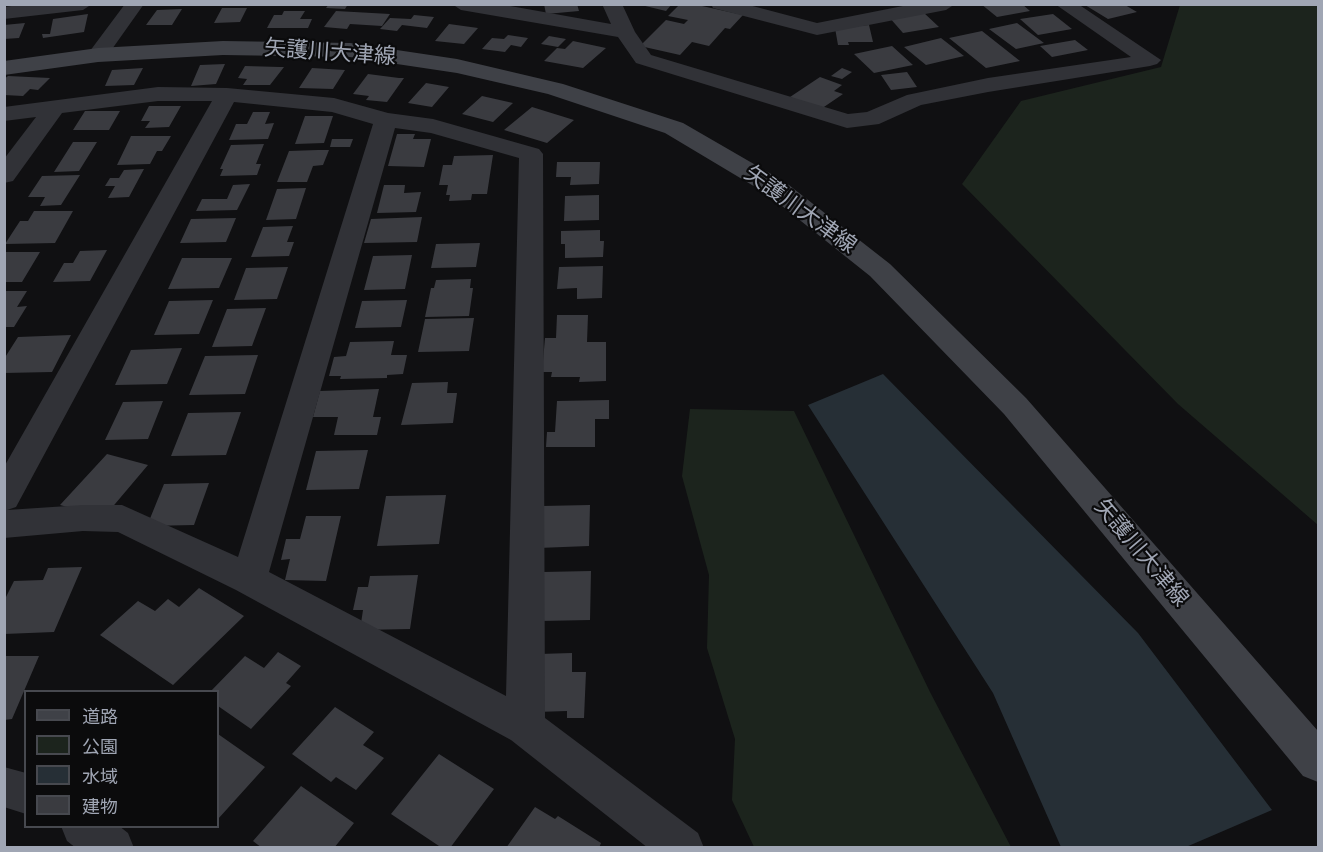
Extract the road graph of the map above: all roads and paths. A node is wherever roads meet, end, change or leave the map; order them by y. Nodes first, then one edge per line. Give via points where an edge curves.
1 (83, 4) edge
2 (135, 4) edge
3 (461, 4) edge
4 (612, 4) edge
5 (720, 4) edge
6 (946, 4) edge
7 (1064, 4) edge
8 (4, 13) edge
9 (625, 33) junction
10 (98, 56) junction
11 (4, 68) edge
12 (227, 95) junction
13 (54, 108) junction
14 (4, 114) edge
15 (386, 120) junction
16 (4, 176) edge
17 (4, 498) edge
18 (4, 524) edge
19 (249, 579) junction
20 (525, 727) junction
21 (1318, 762) edge
22 (4, 788) edge
23 (24, 793) edge
24 (85, 828) edge
25 (113, 848) edge
26 (683, 848) edge

1 - 8 street
2 - 10 street
3 - 9 street
4 - 9 street
5 - 6 street via 817,29
7 - 9 street via 1150,60 978,87 915,100 871,119 847,121 643,59
10 - 11 main road, 矢護川大津線
10 - 21 main road, 矢護川大津線 via 223,48 350,50 456,66 555,89 674,128 776,188 889,279 1015,406
12 - 13 street via 158,94
12 - 15 street via 334,105
12 - 17 street
13 - 14 street
13 - 16 street
15 - 19 street
15 - 20 street via 433,126 531,154
18 - 19 street via 122,519
19 - 20 street
20 - 26 street
22 - 23 street
24 - 25 street

